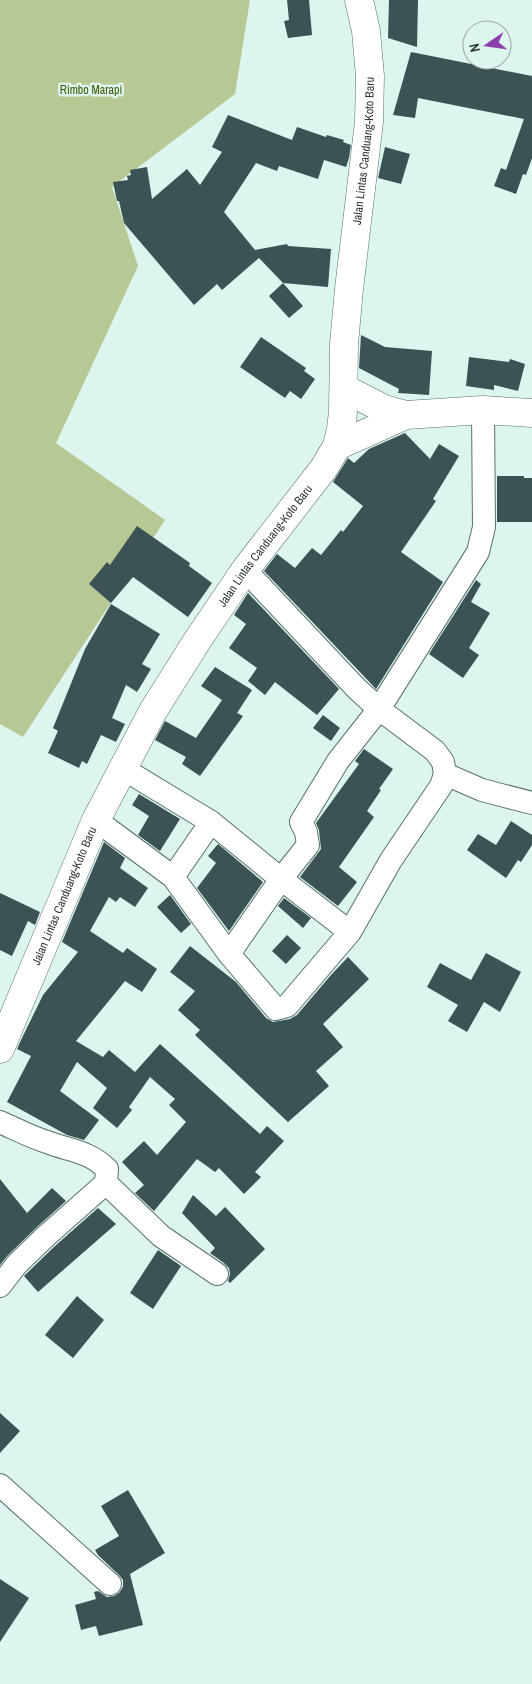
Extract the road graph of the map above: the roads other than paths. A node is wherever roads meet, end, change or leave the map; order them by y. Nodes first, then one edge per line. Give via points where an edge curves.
1 (359, 0) edge
2 (344, 389) junction
3 (483, 410) junction
4 (532, 413) edge
5 (406, 415) junction
6 (337, 446) junction
7 (245, 570) junction
8 (379, 709) junction
9 (122, 768) junction
10 (445, 774) junction
11 (532, 804) edge
12 (96, 820) junction
13 (211, 822) junction
14 (174, 878) junction
15 (281, 879) junction
16 (350, 932) junction
17 (229, 954) junction
18 (0, 1049) edge
19 (0, 1122) edge
20 (106, 1182) junction
21 (217, 1274) dead end
22 (0, 1286) edge
23 (0, 1485) edge
24 (110, 1584) dead end

1 - 2 main road, Jalan Lintas Canduang-Koto Baru via 370,76 369,122 349,289
2 - 5 main road via 384,409
2 - 6 main road, Jalan Lintas Canduang-Koto Baru
3 - 4 main road
3 - 5 main road
3 - 8 street via 484,527 478,552
5 - 6 main road
6 - 7 main road, Jalan Lintas Canduang-Koto Baru via 324,468
7 - 8 street
7 - 9 main road, Jalan Lintas Canduang-Koto Baru via 197,641
8 - 10 street via 435,751 443,762
8 - 15 street via 338,761 301,822 308,845
9 - 12 main road, Jalan Lintas Canduang-Koto Baru
9 - 13 street
10 - 11 street via 482,790
10 - 16 street via 441,786 391,860
12 - 14 street
12 - 18 main road, Jalan Lintas Canduang-Koto Baru
13 - 14 street
13 - 15 street
14 - 17 street
15 - 16 street
15 - 17 street
16 - 17 street via 287,1006 276,1009
19 - 20 street via 93,1157 107,1169
20 - 21 street via 161,1236
20 - 22 street via 22,1258
23 - 24 street

